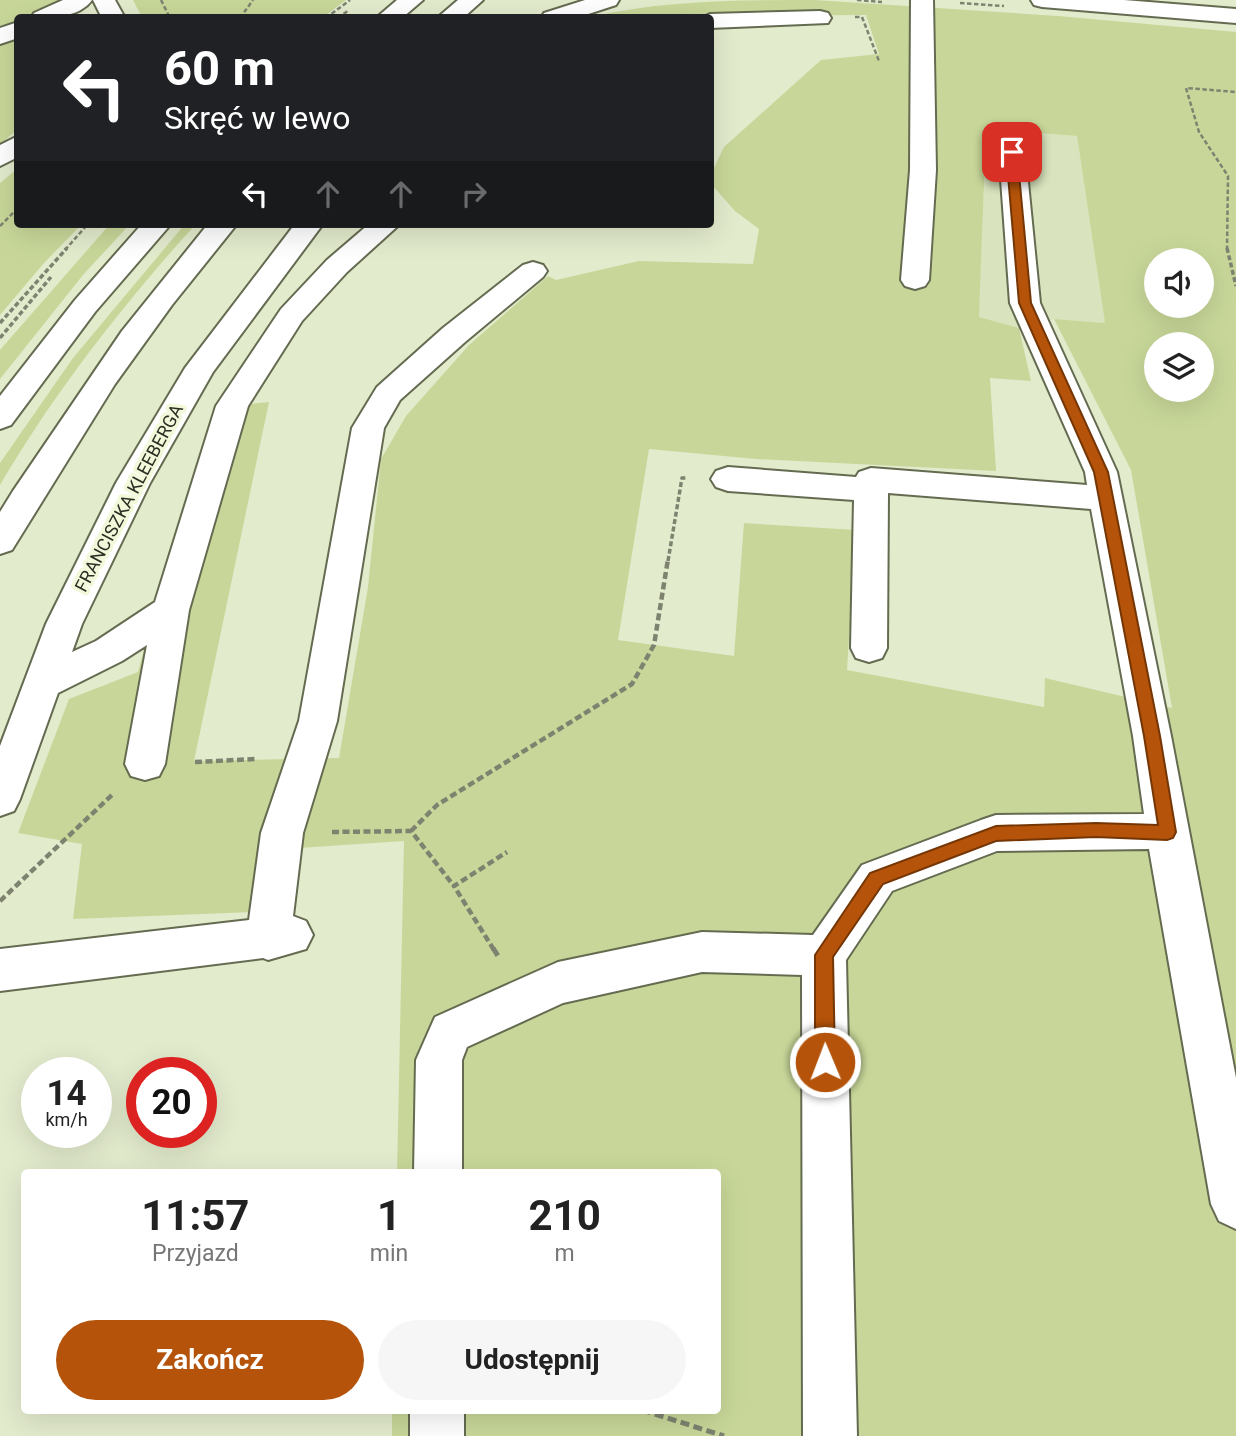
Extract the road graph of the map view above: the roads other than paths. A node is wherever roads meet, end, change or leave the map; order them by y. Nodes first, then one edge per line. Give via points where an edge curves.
1 (80, 0) edge
2 (412, 0) edge
3 (472, 0) edge
4 (608, 0) edge
5 (922, 0) edge
6 (1042, 0) edge
7 (50, 14) edge
8 (393, 14) edge
9 (453, 14) edge
10 (564, 14) edge
11 (1236, 16) edge
12 (820, 18) road end
13 (714, 21) edge
14 (14, 147) edge
15 (1012, 152) dead end
16 (0, 159) edge
17 (153, 228) edge
18 (220, 228) edge
19 (306, 228) edge
20 (381, 228) edge
21 (533, 271) dead end
22 (915, 280) dead end
23 (0, 418) edge
24 (728, 479) road end
25 (870, 490) junction
26 (1106, 498) junction
27 (0, 541) edge
28 (171, 610) junction
29 (869, 648) dead end
30 (40, 685) junction
31 (145, 764) dead end
32 (0, 799) edge
33 (1167, 832) junction
34 (824, 955) junction
35 (0, 970) edge
36 (438, 1169) edge
37 (1236, 1204) edge
38 (437, 1414) edge
39 (437, 1436) edge
40 (830, 1436) edge

1 - 7 street
2 - 8 street
3 - 9 street
4 - 10 street
5 - 22 street via 923,170
6 - 11 street
12 - 13 street
14 - 16 street
15 - 26 street via 1025,303 1101,472
17 - 23 street via 85,306
18 - 27 street via 98,384
19 - 30 street, FRANCISZKA KLEEBERGA via 200,368 133,483 64,624
20 - 28 street via 291,315 232,406
21 - 35 street via 388,394 368,428 318,721 282,833 280,937
24 - 25 street
25 - 26 street via 871,480
25 - 29 street
26 - 33 street
28 - 30 street via 109,651
28 - 31 street
30 - 32 street, FRANCISZKA KLEEBERGA
33 - 34 street via 996,834 877,878
33 - 37 street
34 - 36 street via 702,951 558,983 452,1032 439,1060
34 - 40 street
38 - 39 street

